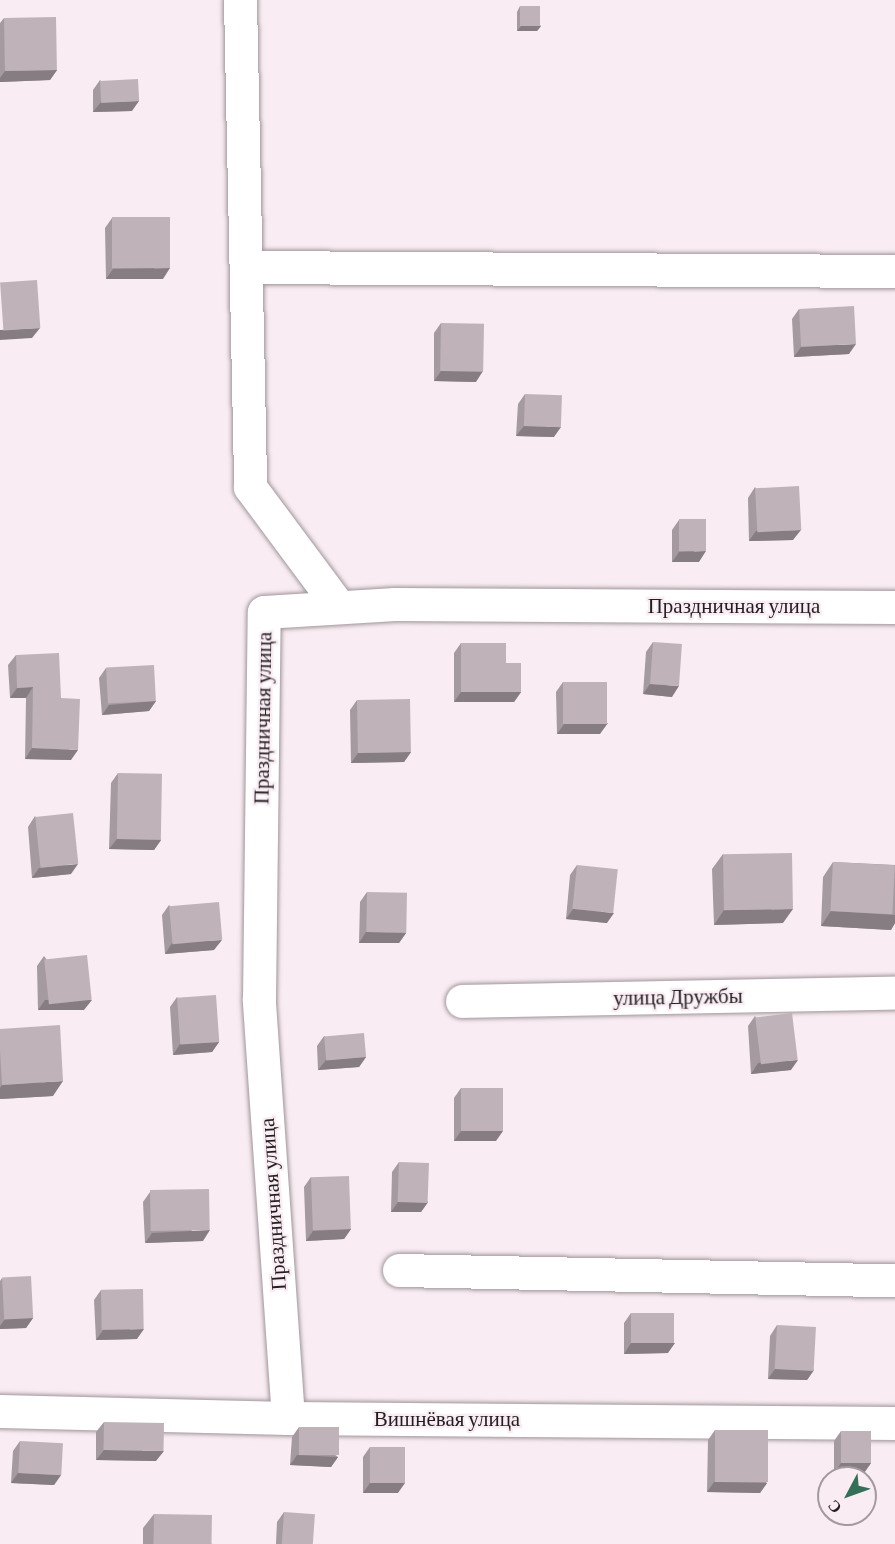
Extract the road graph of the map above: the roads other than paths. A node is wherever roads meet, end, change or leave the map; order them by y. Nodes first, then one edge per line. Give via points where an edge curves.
1 (240, 0) edge
2 (246, 267) junction
3 (895, 271) edge
4 (339, 607) junction
5 (895, 607) edge
6 (895, 993) edge
7 (462, 1000) dead end
8 (399, 1270) dead end
9 (895, 1280) edge
10 (0, 1411) edge
11 (288, 1418) junction
12 (895, 1423) edge

1 - 2 street
2 - 3 street
2 - 4 street via 250,487
4 - 5 street, Праздничная улица
4 - 11 street, Праздничная улица via 264,612 259,999
6 - 7 street, улица Дружбы
8 - 9 street
10 - 11 street, Вишнёвая улица
11 - 12 street, Вишнёвая улица

